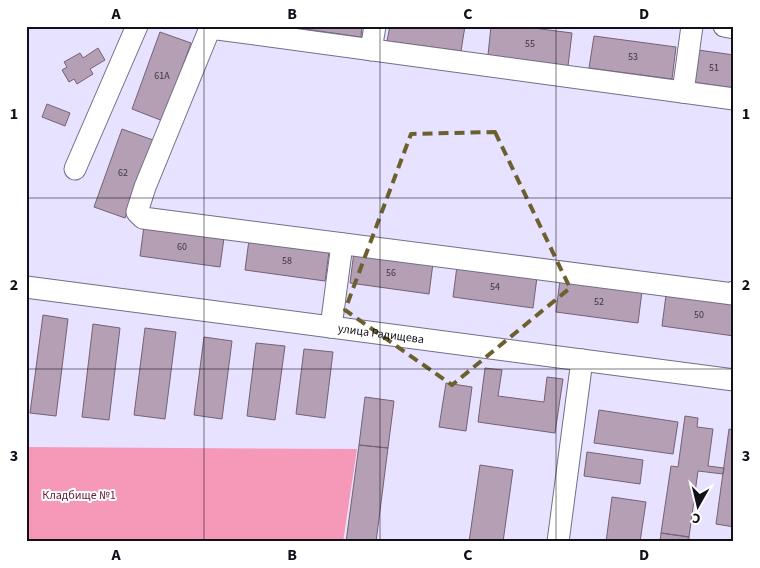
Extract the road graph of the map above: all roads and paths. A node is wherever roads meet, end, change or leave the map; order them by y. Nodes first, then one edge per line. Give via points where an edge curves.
1 (137, 26) edge
2 (375, 26) edge
3 (692, 26) edge
4 (724, 26) edge
5 (734, 28) edge
6 (371, 50) junction
7 (683, 92) junction
8 (734, 99) edge
9 (75, 169) dead end
10 (342, 244) junction
11 (26, 287) edge
12 (734, 292) edge
13 (330, 327) junction
14 (582, 360) junction
15 (734, 380) edge
16 (558, 542) edge

1 - 9 street
2 - 6 street
3 - 7 street
4 - 5 street
6 - 7 street
6 - 10 street via 210,28 137,212 143,218
7 - 8 street
10 - 12 street
10 - 13 street
11 - 13 street, улица Радищева
13 - 14 street, улица Радищева
14 - 15 street, улица Радищева
14 - 16 street

